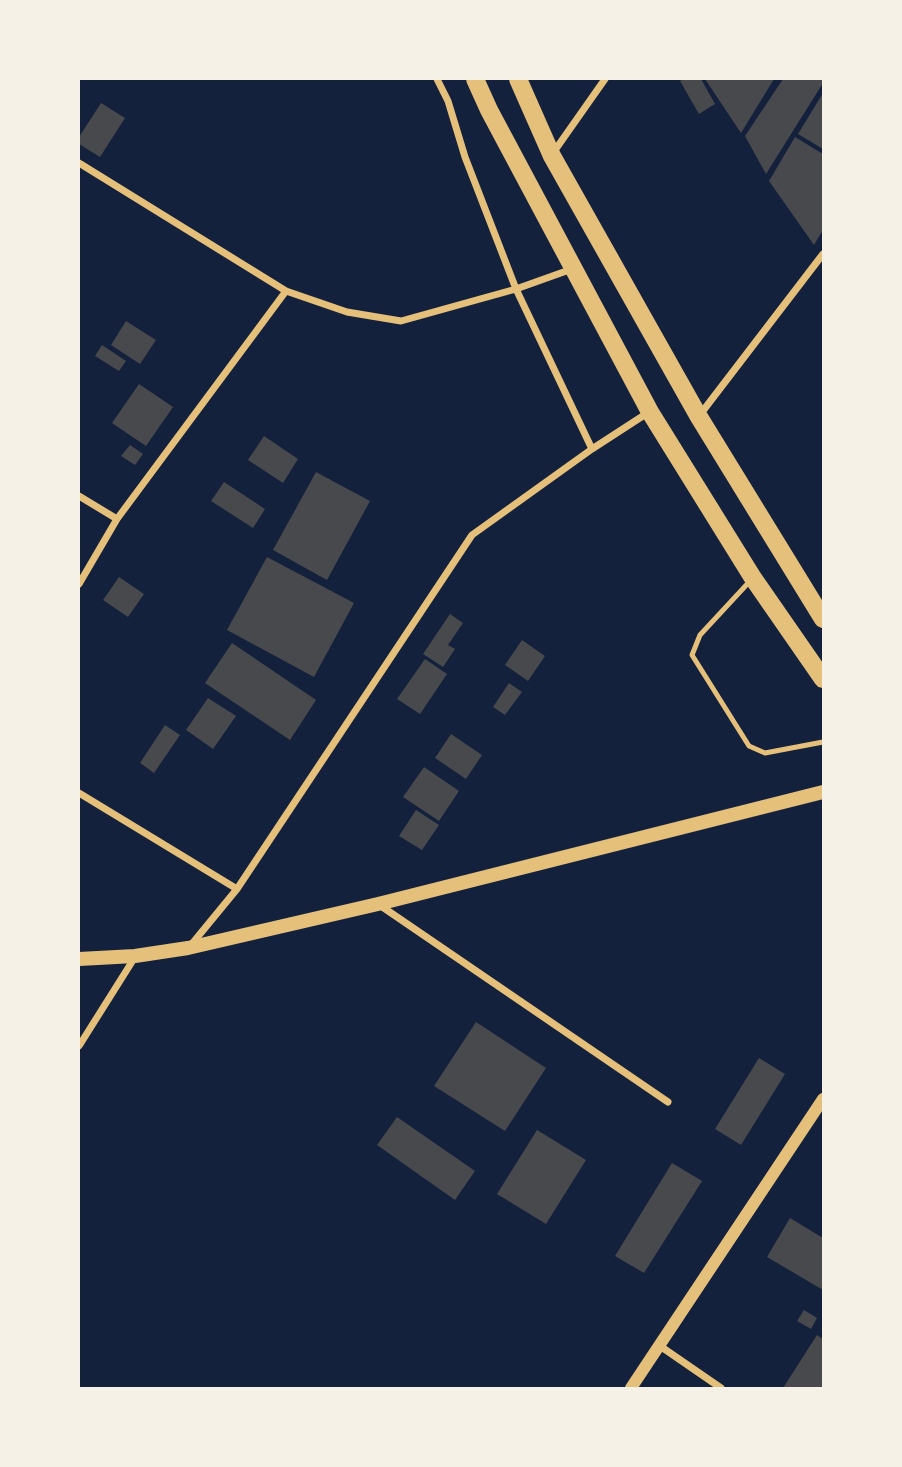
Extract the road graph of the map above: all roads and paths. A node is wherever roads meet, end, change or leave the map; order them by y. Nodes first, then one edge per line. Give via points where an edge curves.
1 (437, 79) edge
2 (475, 79) edge
3 (518, 79) edge
4 (605, 79) edge
5 (552, 156) junction
6 (79, 163) edge
7 (823, 254) edge
8 (575, 268) junction
9 (516, 289) junction
10 (286, 291) junction
11 (650, 412) junction
12 (699, 417) junction
13 (592, 449) junction
14 (79, 496) edge
15 (117, 519) junction
16 (753, 578) junction
17 (79, 584) edge
18 (823, 619) edge
19 (823, 678) edge
20 (823, 741) edge
21 (823, 792) edge
22 (79, 793) edge
23 (237, 889) junction
24 (377, 904) junction
25 (188, 948) junction
26 (135, 956) junction
27 (79, 959) edge
28 (79, 1046) edge
29 (823, 1100) edge
30 (668, 1102) dead end
31 (660, 1346) junction
32 (631, 1388) edge
33 (721, 1388) edge

1 - 9 street
2 - 8 main road
3 - 5 main road
4 - 5 street
5 - 12 main road
6 - 10 street
7 - 12 street
8 - 9 street
8 - 11 main road
9 - 10 street via 401,321 348,312
9 - 13 street
10 - 15 street
11 - 13 street
11 - 16 main road
12 - 18 main road
13 - 23 street via 472,536
14 - 15 street
15 - 17 street
16 - 19 main road
16 - 20 lane via 700,635 692,655 749,746 765,753
21 - 24 main road
22 - 23 street
23 - 25 street
24 - 25 main road
24 - 30 street
25 - 26 main road
26 - 27 main road
26 - 28 street
29 - 31 street
31 - 32 street
31 - 33 street

